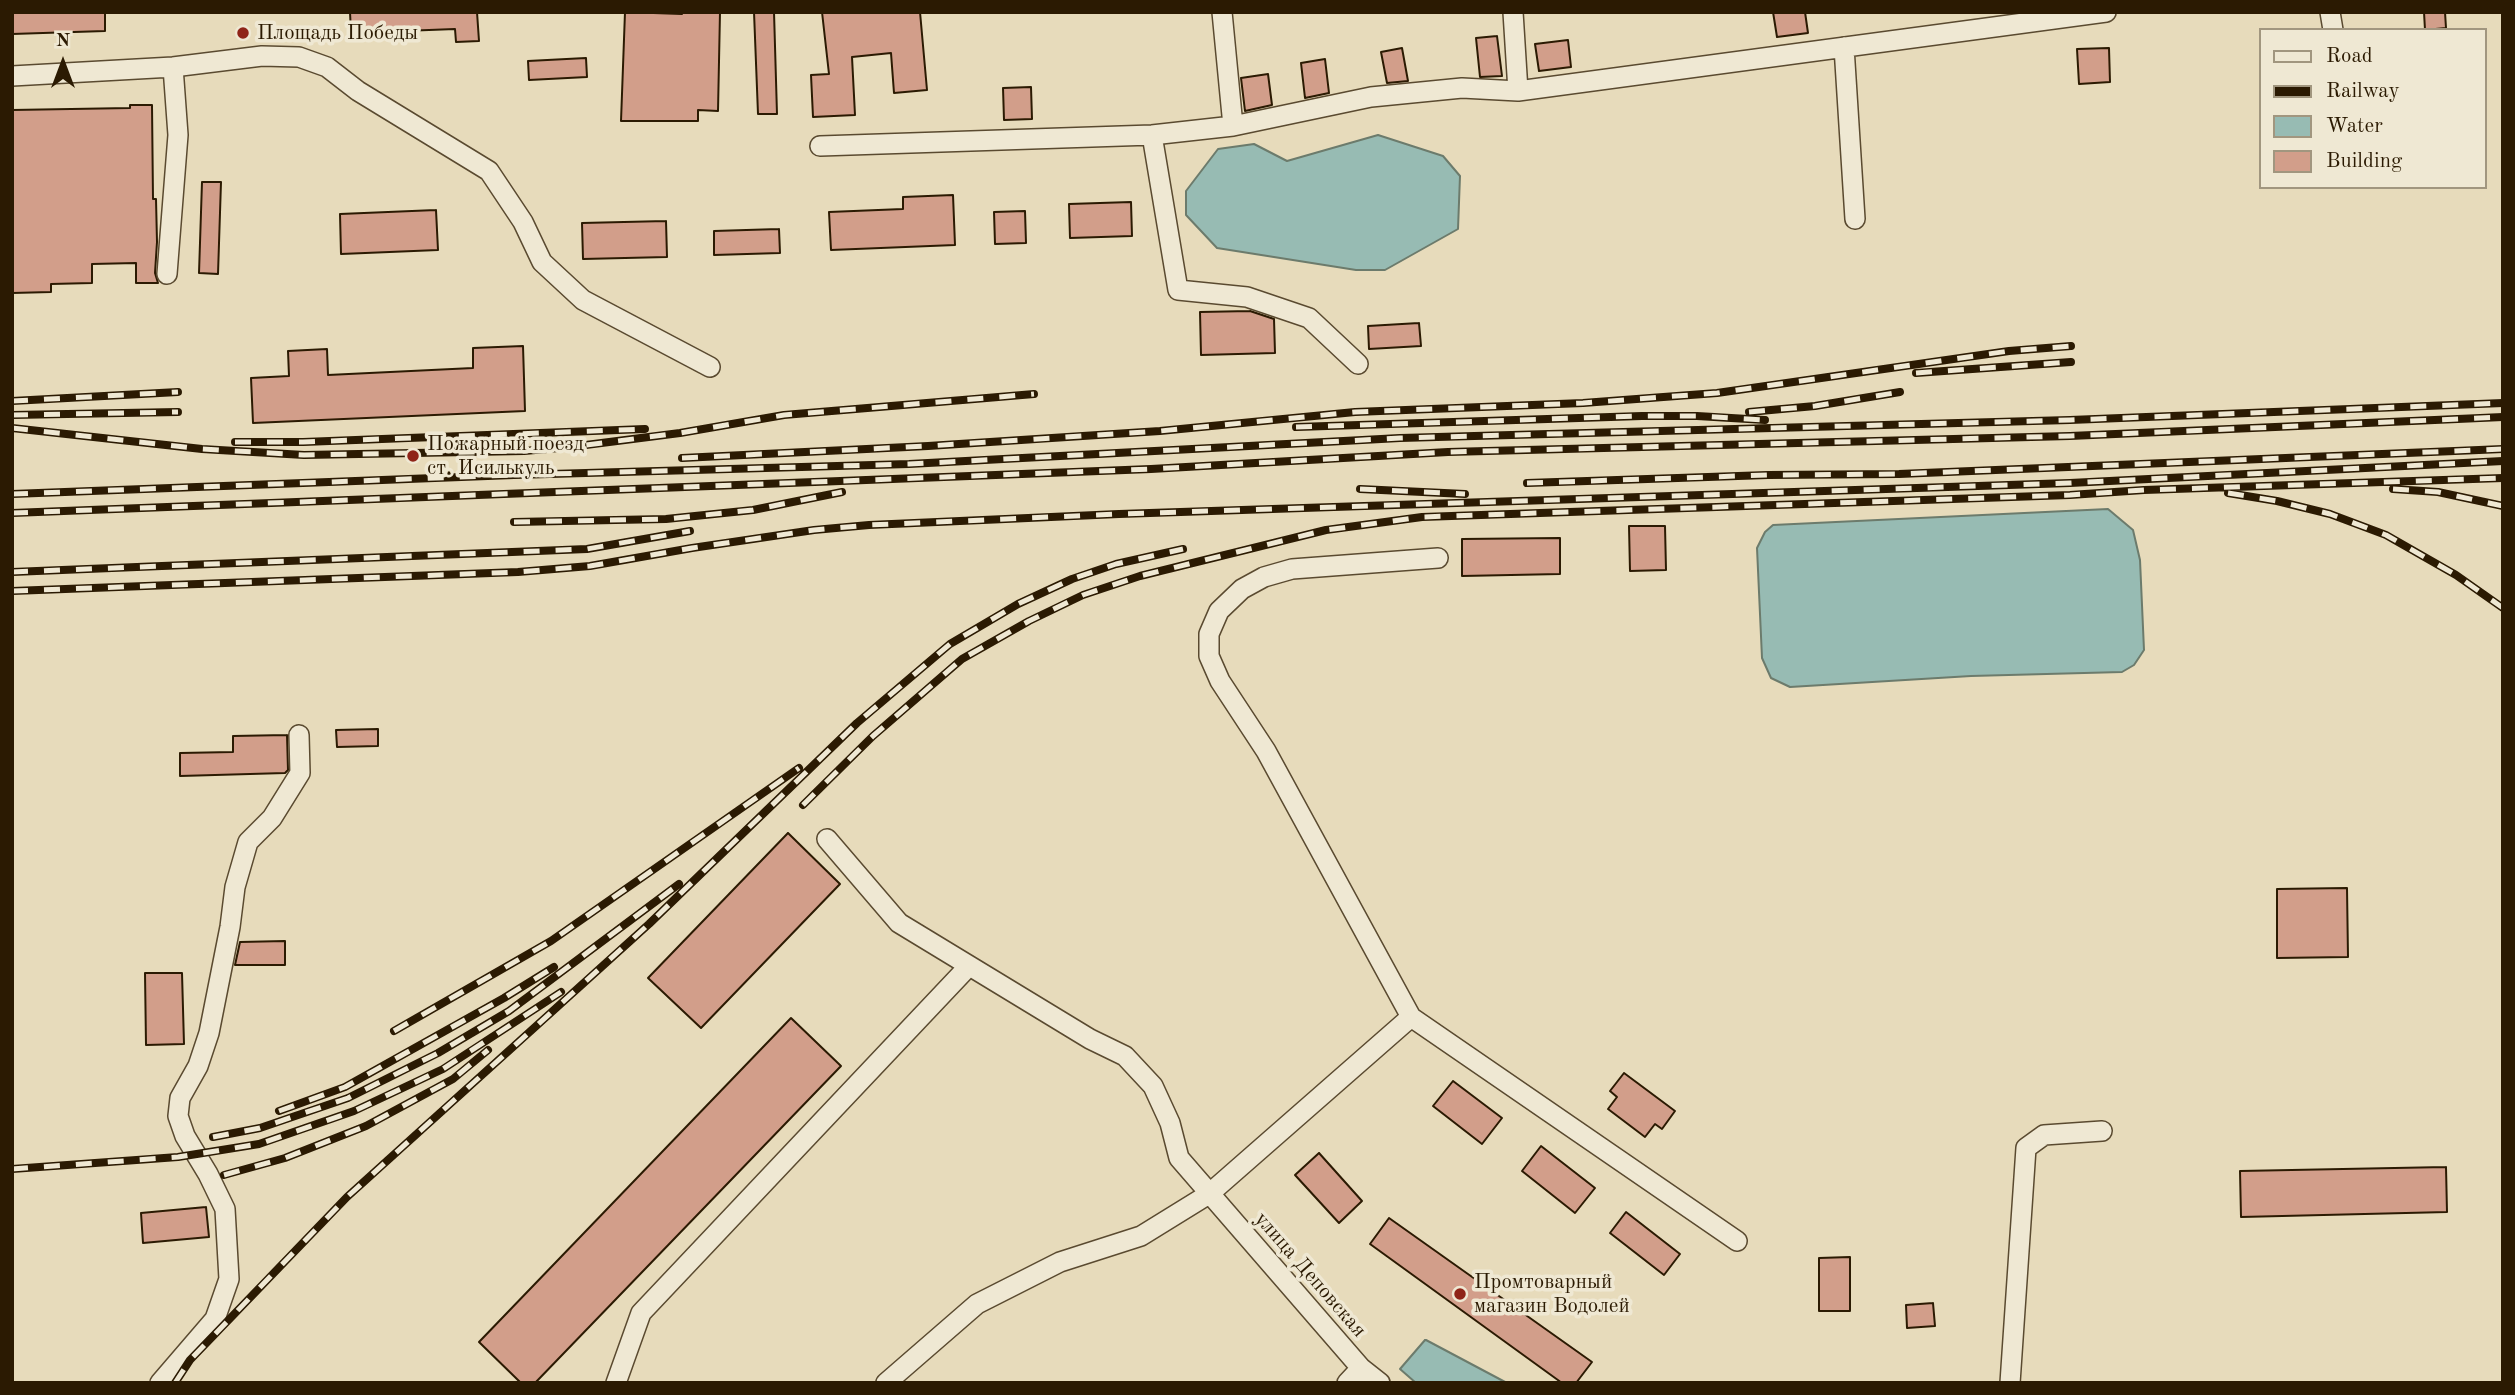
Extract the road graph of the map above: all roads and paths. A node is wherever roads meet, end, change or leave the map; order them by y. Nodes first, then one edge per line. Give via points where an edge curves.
1 (1222, 12) edge
2 (1513, 12) edge
3 (2106, 12) edge
4 (1844, 47) junction
5 (173, 67) junction
6 (12, 76) edge
7 (1518, 91) junction
8 (1233, 126) junction
9 (1152, 135) junction
10 (820, 146) dead end
11 (1855, 219) dead end
12 (167, 274) dead end
13 (1357, 364) dead end
14 (710, 367) dead end
15 (1438, 558) dead end
16 (299, 735) dead end
17 (827, 839) dead end
18 (968, 967) junction
19 (1411, 1017) junction
20 (2102, 1130) dead end
21 (1209, 1194) junction
22 (1737, 1241) dead end
23 (1354, 1376) edge
24 (160, 1383) edge
25 (616, 1383) edge
26 (886, 1383) edge
27 (1380, 1383) edge
28 (2010, 1383) edge

1 - 8 street
2 - 7 street
3 - 4 street
4 - 7 street
4 - 11 street
5 - 6 street
5 - 12 street via 178,135
5 - 14 street via 262,56 299,57 327,68 488,171 523,222 542,262 583,300
7 - 8 street via 1462,88 1371,97
8 - 9 street
9 - 10 street
9 - 13 street via 1178,290 1247,297 1309,318
15 - 19 street via 1292,569 1264,577 1242,589 1219,611 1209,634 1209,656 1220,681 1266,751
16 - 24 street via 300,774 272,818 248,842 235,887 209,1033 180,1098 178,1116 185,1136 225,1209 229,1279 215,1319
17 - 18 street, улица Деповская via 899,923
18 - 21 street, улица Деповская via 1125,1056 1153,1086 1179,1158
18 - 25 street via 641,1313
19 - 21 street
19 - 22 street
20 - 28 street via 2044,1135 2026,1148
21 - 23 street, улица Деповская
21 - 26 street via 1142,1236 1060,1262 977,1304
23 - 27 street, улица Деповская

